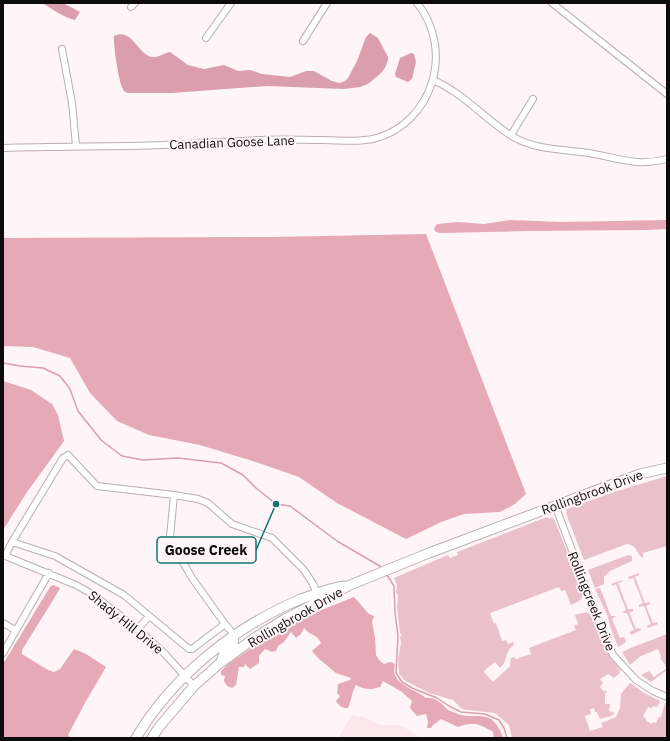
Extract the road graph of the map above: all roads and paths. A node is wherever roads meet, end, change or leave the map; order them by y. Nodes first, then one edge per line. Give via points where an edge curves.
1 (231, 3) edge
2 (327, 3) edge
3 (417, 3) edge
4 (552, 3) edge
5 (206, 38) dead end
6 (304, 41) dead end
7 (62, 49) dead end
8 (433, 80) junction
9 (667, 94) edge
10 (533, 99) dead end
11 (511, 136) junction
12 (76, 146) junction
13 (3, 148) edge
14 (665, 160) edge
15 (667, 468) edge
16 (174, 495) junction
17 (555, 506) junction
18 (12, 542) junction
19 (4, 555) edge
20 (49, 573) junction
21 (318, 597) junction
22 (149, 616) junction
23 (3, 623) edge
24 (225, 624) junction
25 (138, 628) junction
26 (15, 630) junction
27 (234, 635) junction
28 (3, 653) edge
29 (220, 663) junction
30 (185, 676) junction
31 (194, 686) junction
32 (667, 697) edge
33 (136, 738) edge
34 (152, 738) edge

1 - 5 street
2 - 6 street
3 - 8 street, Canadian Goose Lane via 430,23 435,41 436,61
4 - 9 street
7 - 12 street via 72,103
8 - 11 street via 456,92
8 - 12 street, Canadian Goose Lane via 419,108 404,123 390,132 359,141 262,140
10 - 11 street
11 - 14 street via 541,147 625,161 638,163
12 - 13 street, Canadian Goose Lane
15 - 17 main road, Rollingbrook Drive via 640,474
16 - 18 street via 97,486 68,455 63,458
16 - 21 street via 208,503 232,524 272,538 304,570
16 - 24 street via 170,537 172,543 192,578
17 - 21 main road, Rollingbrook Drive via 350,585 334,587
17 - 32 street, Rollingcreek Drive via 613,655 636,680
18 - 19 street
18 - 22 street via 56,556 124,594
19 - 20 street, Shady Hill Drive
20 - 25 street, Shady Hill Drive via 76,585
20 - 26 street
21 - 27 main road, Rollingbrook Drive via 289,604
21 - 29 main road, Rollingbrook Drive
22 - 24 street via 192,650
22 - 25 street
23 - 26 street
24 - 27 street
25 - 30 street, Shady Hill Drive
26 - 28 street
27 - 29 main road via 233,644 224,653
27 - 30 main road, Rollingbrook Drive
29 - 31 main road, Rollingbrook Drive
30 - 31 street, Shady Hill Drive
30 - 33 main road, Rollingbrook Drive via 144,723
31 - 34 main road, Rollingbrook Drive

